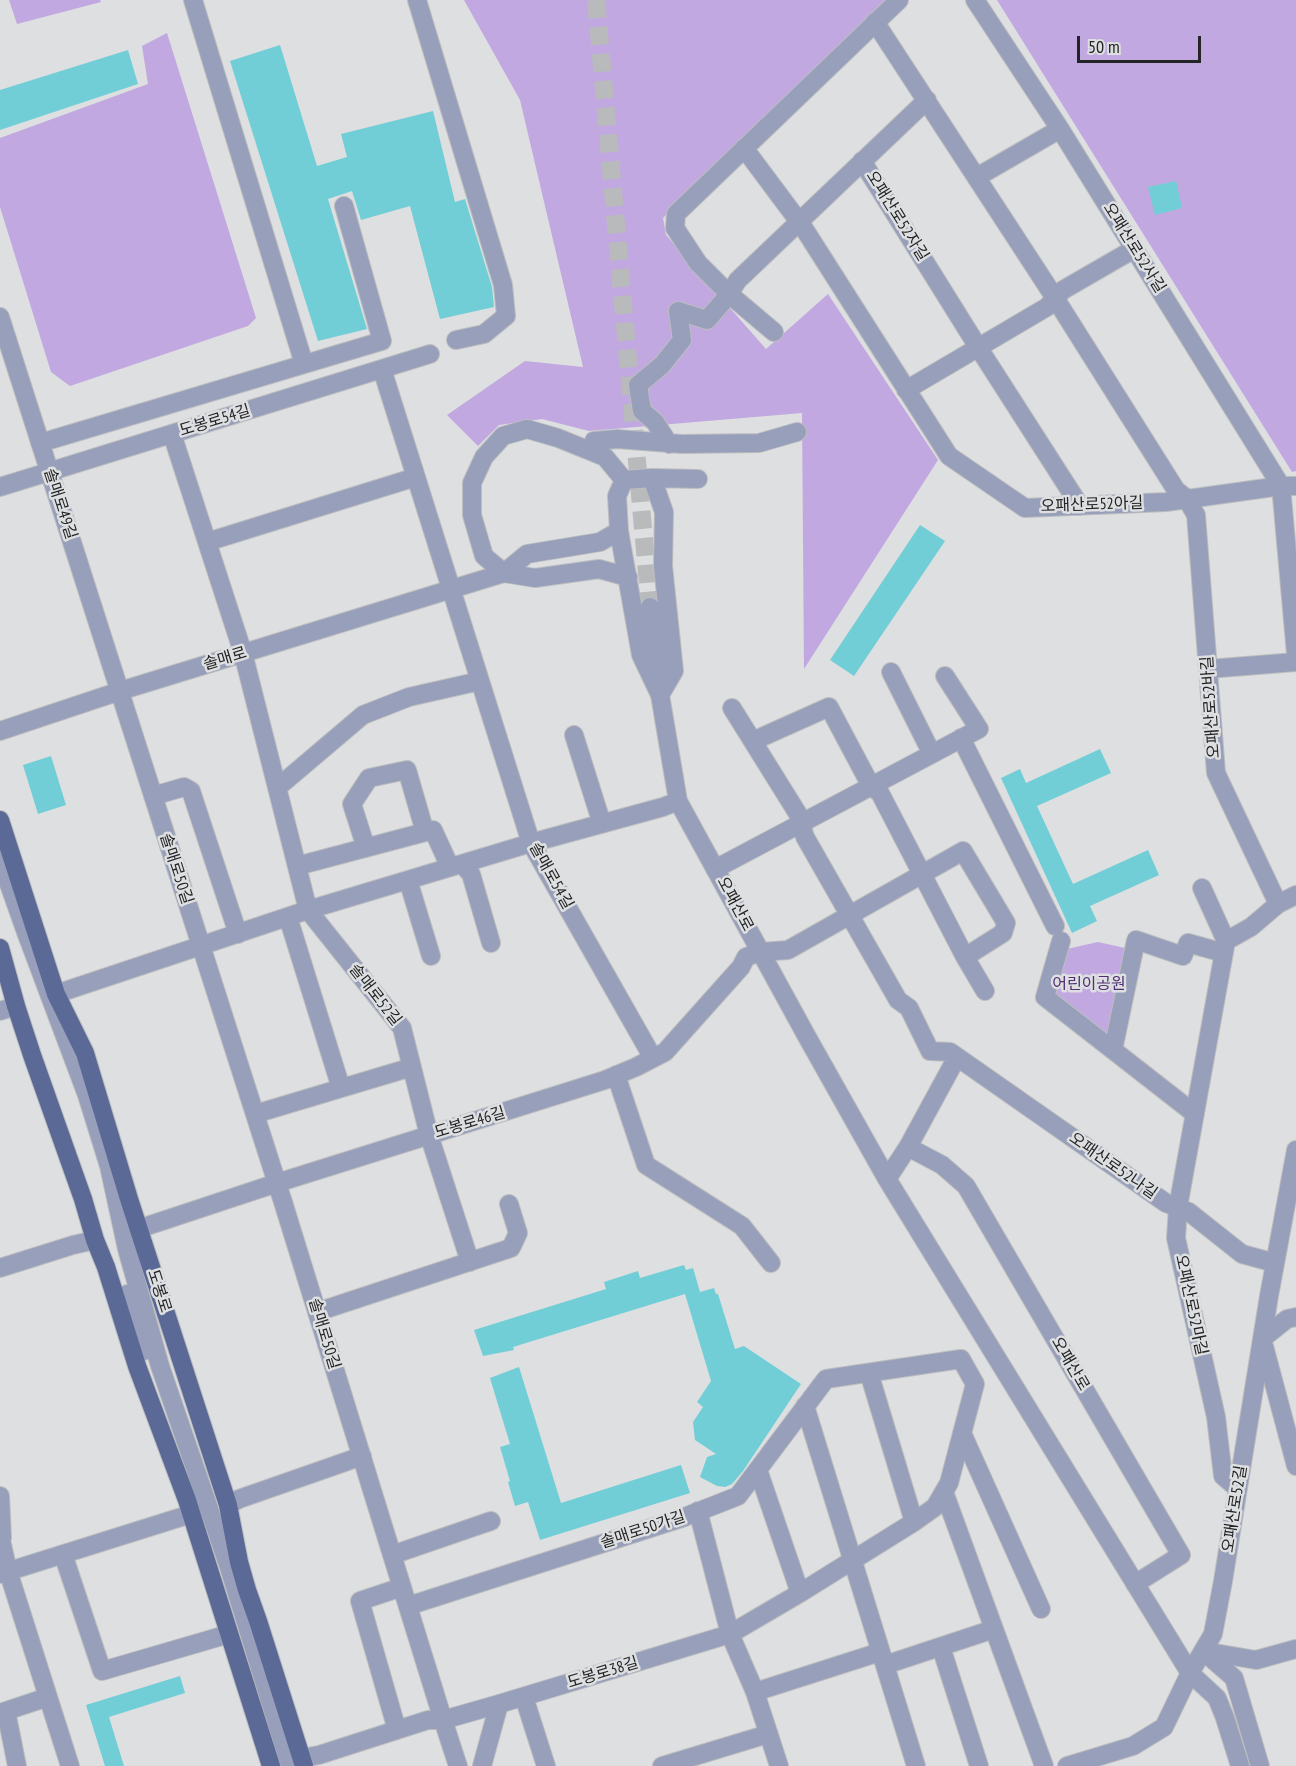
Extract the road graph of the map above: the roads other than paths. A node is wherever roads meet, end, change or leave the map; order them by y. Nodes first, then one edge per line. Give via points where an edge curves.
1 (193, 0) edge
2 (417, 0) edge
3 (899, 0) edge
4 (975, 0) edge
5 (875, 22) junction
6 (927, 100) junction
7 (1060, 129) junction
8 (744, 148) junction
9 (862, 161) junction
10 (977, 177) junction
11 (344, 206) dead end
12 (799, 221) junction
13 (1134, 249) junction
14 (729, 294) junction
15 (1056, 298) junction
16 (0, 317) edge
17 (774, 332) dead end
18 (456, 340) dead end
19 (978, 347) junction
20 (430, 354) dead end
21 (304, 364) junction
22 (382, 369) junction
23 (906, 390) junction
24 (797, 432) dead end
25 (172, 434) junction
26 (40, 442) junction
27 (669, 444) junction
28 (591, 451) junction
29 (50, 472) junction
30 (416, 477) junction
31 (652, 478) junction
32 (698, 479) dead end
33 (624, 480) junction
34 (1289, 486) edge
35 (0, 487) edge
36 (1186, 498) junction
37 (1080, 506) junction
38 (619, 531) junction
39 (207, 542) junction
40 (504, 573) junction
41 (628, 577) junction
42 (451, 590) junction
43 (650, 607) tunnel mouth
44 (243, 653) junction
45 (1296, 654) edge
46 (1296, 662) edge
47 (1208, 669) junction
48 (891, 672) dead end
49 (945, 676) dead end
50 (480, 681) junction
51 (120, 691) junction
52 (660, 695) junction
53 (732, 708) dead end
54 (0, 731) edge
55 (574, 735) dead end
56 (961, 738) junction
57 (753, 741) junction
58 (932, 754) junction
59 (871, 786) junction
60 (277, 788) junction
61 (153, 796) junction
62 (678, 801) junction
63 (0, 820) edge
64 (602, 824) junction
65 (801, 824) junction
66 (425, 832) junction
67 (531, 843) junction
68 (366, 848) junction
69 (0, 859) edge
70 (297, 866) junction
71 (456, 866) junction
72 (715, 869) junction
73 (922, 874) junction
74 (408, 880) junction
75 (1202, 888) dead end
76 (0, 890) edge
77 (1296, 895) edge
78 (1278, 904) junction
79 (309, 910) junction
80 (849, 915) junction
81 (288, 917) junction
82 (238, 934) junction
83 (491, 943) dead end
84 (201, 946) junction
85 (1225, 947) junction
86 (0, 948) edge
87 (761, 952) junction
88 (431, 956) dead end
89 (965, 957) junction
90 (985, 991) dead end
91 (57, 994) junction
92 (8, 1008) edge
93 (1113, 1050) junction
94 (957, 1057) junction
95 (653, 1058) junction
96 (412, 1067) junction
97 (616, 1075) junction
98 (341, 1088) junction
99 (255, 1114) junction
100 (1195, 1114) junction
101 (429, 1135) junction
102 (908, 1147) junction
103 (1296, 1150) edge
104 (887, 1179) junction
105 (277, 1183) junction
106 (509, 1204) dead end
107 (1178, 1208) junction
108 (138, 1229) junction
109 (95, 1240) junction
110 (470, 1262) junction
111 (771, 1263) dead end
112 (1275, 1263) junction
113 (0, 1268) edge
114 (317, 1312) junction
115 (1296, 1317) edge
116 (1262, 1339) junction
117 (868, 1373) junction
118 (826, 1379) joint
119 (806, 1406) junction
120 (962, 1433) junction
121 (362, 1456) junction
122 (1296, 1466) edge
123 (758, 1470) junction
124 (1238, 1490) junction
125 (944, 1492) junction
126 (0, 1496) edge
127 (228, 1505) junction
128 (698, 1511) junction
129 (191, 1514) junction
130 (491, 1521) dead end
131 (914, 1522) junction
132 (1, 1537) edge
133 (63, 1554) junction
134 (392, 1555) junction
135 (852, 1560) junction
136 (4, 1573) edge
137 (1135, 1584) junction
138 (402, 1587) junction
139 (800, 1593) junction
140 (408, 1606) junction
141 (1041, 1609) dead end
142 (994, 1629) junction
143 (229, 1634) junction
144 (730, 1634) junction
145 (941, 1647) junction
146 (1296, 1649) edge
147 (1203, 1651) junction
148 (882, 1659) junction
149 (1190, 1673) junction
150 (755, 1692) junction
151 (48, 1697) junction
152 (524, 1697) junction
153 (499, 1704) junction
154 (3, 1712) edge
155 (442, 1720) junction
156 (398, 1730) junction
157 (768, 1734) junction
158 (690, 1762) edge
159 (298, 1763) edge
160 (17, 1766) edge
161 (69, 1766) edge
162 (271, 1766) edge
163 (281, 1766) edge
164 (458, 1766) edge
165 (482, 1766) edge
166 (546, 1766) edge
167 (662, 1766) edge
168 (779, 1766) edge
169 (916, 1766) edge
170 (979, 1766) edge
171 (1044, 1766) edge
172 (1067, 1766) edge
173 (1240, 1766) edge
174 (1260, 1766) edge

1 - 21 street
2 - 18 street via 503,285 506,316 484,334
3 - 5 street
4 - 7 street, 오패산로52사길
5 - 6 street
5 - 8 street
6 - 9 street, 오패산로52자길
6 - 10 street
7 - 10 street
7 - 13 street, 오패산로52사길
8 - 12 street, 오패산로52아길
8 - 14 street via 676,214 675,228 698,263
9 - 12 street
9 - 19 street, 오패산로52자길
10 - 15 street
11 - 21 street via 382,341
12 - 14 street via 738,280
12 - 23 street, 오패산로52아길
13 - 15 street via 1063,290
13 - 34 street, 오패산로52사길
14 - 17 street
14 - 27 street via 708,320 678,311 682,340 639,385 642,411 655,422
15 - 19 street
15 - 36 street via 1176,490
16 - 26 street, 솔매로49길
19 - 23 street
19 - 37 street, 오패산로52자길
20 - 22 street, 도봉로54길
21 - 26 street
22 - 25 street, 도봉로54길
22 - 30 street
23 - 37 street, 오패산로52아길 via 949,456 1025,508
24 - 27 street via 759,443
25 - 29 street, 도봉로54길
25 - 39 street, 솔매로52길
26 - 29 street, 솔매로49길
27 - 28 street via 594,441
28 - 33 street via 605,457
28 - 40 street via 527,429 503,436 484,457 472,483 472,515 484,556
29 - 35 street, 도봉로54길
29 - 51 street, 솔매로49길
30 - 39 street
30 - 42 street
31 - 32 street
31 - 33 street
31 - 52 street via 664,512 663,566 674,671
33 - 38 street via 617,496
34 - 36 street
34 - 45 street
36 - 37 street, 오패산로52아길
36 - 47 street, 오패산로52바길 via 1196,515
38 - 40 street, 솔매로 via 600,542 527,554
38 - 41 street
39 - 44 street, 솔매로52길
40 - 41 street, 솔매로 via 535,578 599,569
40 - 42 street, 솔매로
41 - 52 street via 641,655
42 - 44 street, 솔매로
42 - 50 street, 솔매로54길
43 - 52 street, 오패산로
44 - 51 street, 솔매로
44 - 60 street, 솔매로52길
46 - 47 street
47 - 78 street, 오패산로52바길 via 1216,773
48 - 58 street
49 - 56 street via 980,729
50 - 60 street via 409,697 363,715
50 - 67 street, 솔매로54길
51 - 54 street, 솔매로
51 - 61 street, 솔매로50길
52 - 62 street, 오패산로
53 - 57 street
55 - 64 street
56 - 58 street
56 - 93 street via 1058,934 1045,997
57 - 59 street via 829,707
57 - 65 street
58 - 59 street
59 - 65 street
59 - 73 street via 880,793
60 - 70 street, 솔매로52길
61 - 82 street via 184,787 191,791
61 - 84 street, 솔매로50길
62 - 64 street
62 - 72 street, 오패산로
63 - 91 main road, 도봉로
64 - 67 street
65 - 72 street
65 - 80 street
66 - 68 street
66 - 68 street via 407,770 369,778 352,804
66 - 71 street via 433,830
67 - 71 street
67 - 95 street, 솔매로54길
68 - 70 street
69 - 159 street via 87,1095 160,1366
70 - 79 street, 솔매로52길
71 - 74 street
71 - 83 street via 471,874
72 - 87 street, 오패산로
73 - 80 street
73 - 89 street
73 - 89 street via 963,851 1006,923 1003,933
74 - 79 street
74 - 88 street
75 - 85 street
76 - 163 street via 88,1131 135,1326 232,1606
77 - 78 street
78 - 85 street
79 - 81 street
79 - 96 street, 솔매로52길 via 402,1028
80 - 87 street via 788,950
80 - 94 street via 898,1000 909,1008 930,1051 950,1052
81 - 82 street
81 - 98 street
82 - 84 street
84 - 91 street
84 - 99 street, 솔매로50길
85 - 93 street via 1188,943 1183,956 1136,940
85 - 100 street, 오패산로52마길
86 - 92 main road
87 - 95 street, 도봉로46길 via 746,957 665,1052
87 - 104 street, 오패산로
89 - 90 street
91 - 108 main road, 도봉로 via 85,1053
92 - 109 main road via 83,1199
93 - 100 street
94 - 102 street
94 - 107 street, 오패산로52나길 via 1136,1183
95 - 97 street, 도봉로46길
96 - 98 street
96 - 101 street, 솔매로52길
97 - 101 street, 도봉로46길
97 - 111 street via 645,1165 742,1226
98 - 99 street
99 - 105 street, 솔매로50길
100 - 107 street, 오패산로52마길
101 - 105 street, 도봉로46길
101 - 110 street, 솔매로52길
102 - 104 street
102 - 137 street, 오패산로 via 942,1166 966,1186 1181,1555
103 - 112 street, 오패산로52길
104 - 137 street, 오패산로
105 - 108 street, 도봉로46길
105 - 114 street, 솔매로50길
106 - 110 street via 518,1233 511,1248
107 - 112 street, 오패산로52나길 via 1189,1212 1242,1254
107 - 124 street, 오패산로52마길 via 1176,1238 1216,1417 1223,1476
108 - 127 main road, 도봉로
109 - 113 street
109 - 129 main road
110 - 114 street
112 - 116 street, 오패산로52길
114 - 121 street, 솔매로50길
115 - 116 street via 1287,1319
116 - 122 street
116 - 124 street, 오패산로52길
117 - 118 street, 도봉로38길
117 - 120 street, 도봉로38길 via 962,1359 975,1384
117 - 131 street
118 - 119 street, 솔매로50가길
119 - 123 street, 솔매로50가길
119 - 135 street
120 - 125 street, 도봉로38길
120 - 141 street
121 - 127 street
121 - 134 street, 솔매로50길
123 - 128 street, 솔매로50가길 via 738,1496
123 - 139 street
124 - 147 street, 오패산로52길 via 1213,1634
125 - 131 street, 도봉로38길 via 935,1507
125 - 142 street
126 - 132 street
127 - 159 main road, 도봉로 via 239,1562
128 - 140 street, 솔매로50가길
128 - 144 street
129 - 133 street
129 - 143 main road
130 - 134 street
131 - 135 street, 도봉로38길
132 - 136 street
133 - 136 street
133 - 143 street via 102,1671
134 - 138 street, 솔매로50길
135 - 139 street, 도봉로38길
135 - 148 street
136 - 151 street
137 - 149 street, 오패산로
138 - 140 street, 솔매로50길
138 - 156 street via 360,1600
139 - 144 street, 도봉로38길
140 - 155 street, 솔매로50길
142 - 145 street
142 - 171 street
143 - 162 main road
144 - 150 street
144 - 152 street, 도봉로38길
145 - 148 street
145 - 170 street
146 - 147 street via 1256,1660
147 - 149 street, 오패산로52길
147 - 174 street via 1234,1678
148 - 150 street
148 - 169 street
149 - 172 street, 오패산로52길 via 1164,1727 1133,1746
149 - 173 street, 오패산로 via 1216,1698
150 - 157 street
151 - 154 street
151 - 161 street
152 - 153 street, 도봉로38길
152 - 166 street
153 - 155 street, 도봉로38길
153 - 165 street
154 - 160 street
155 - 156 street, 도봉로38길 via 428,1720
155 - 164 street, 솔매로50길
156 - 159 street, 도봉로38길
157 - 158 street
157 - 168 street
158 - 167 street

